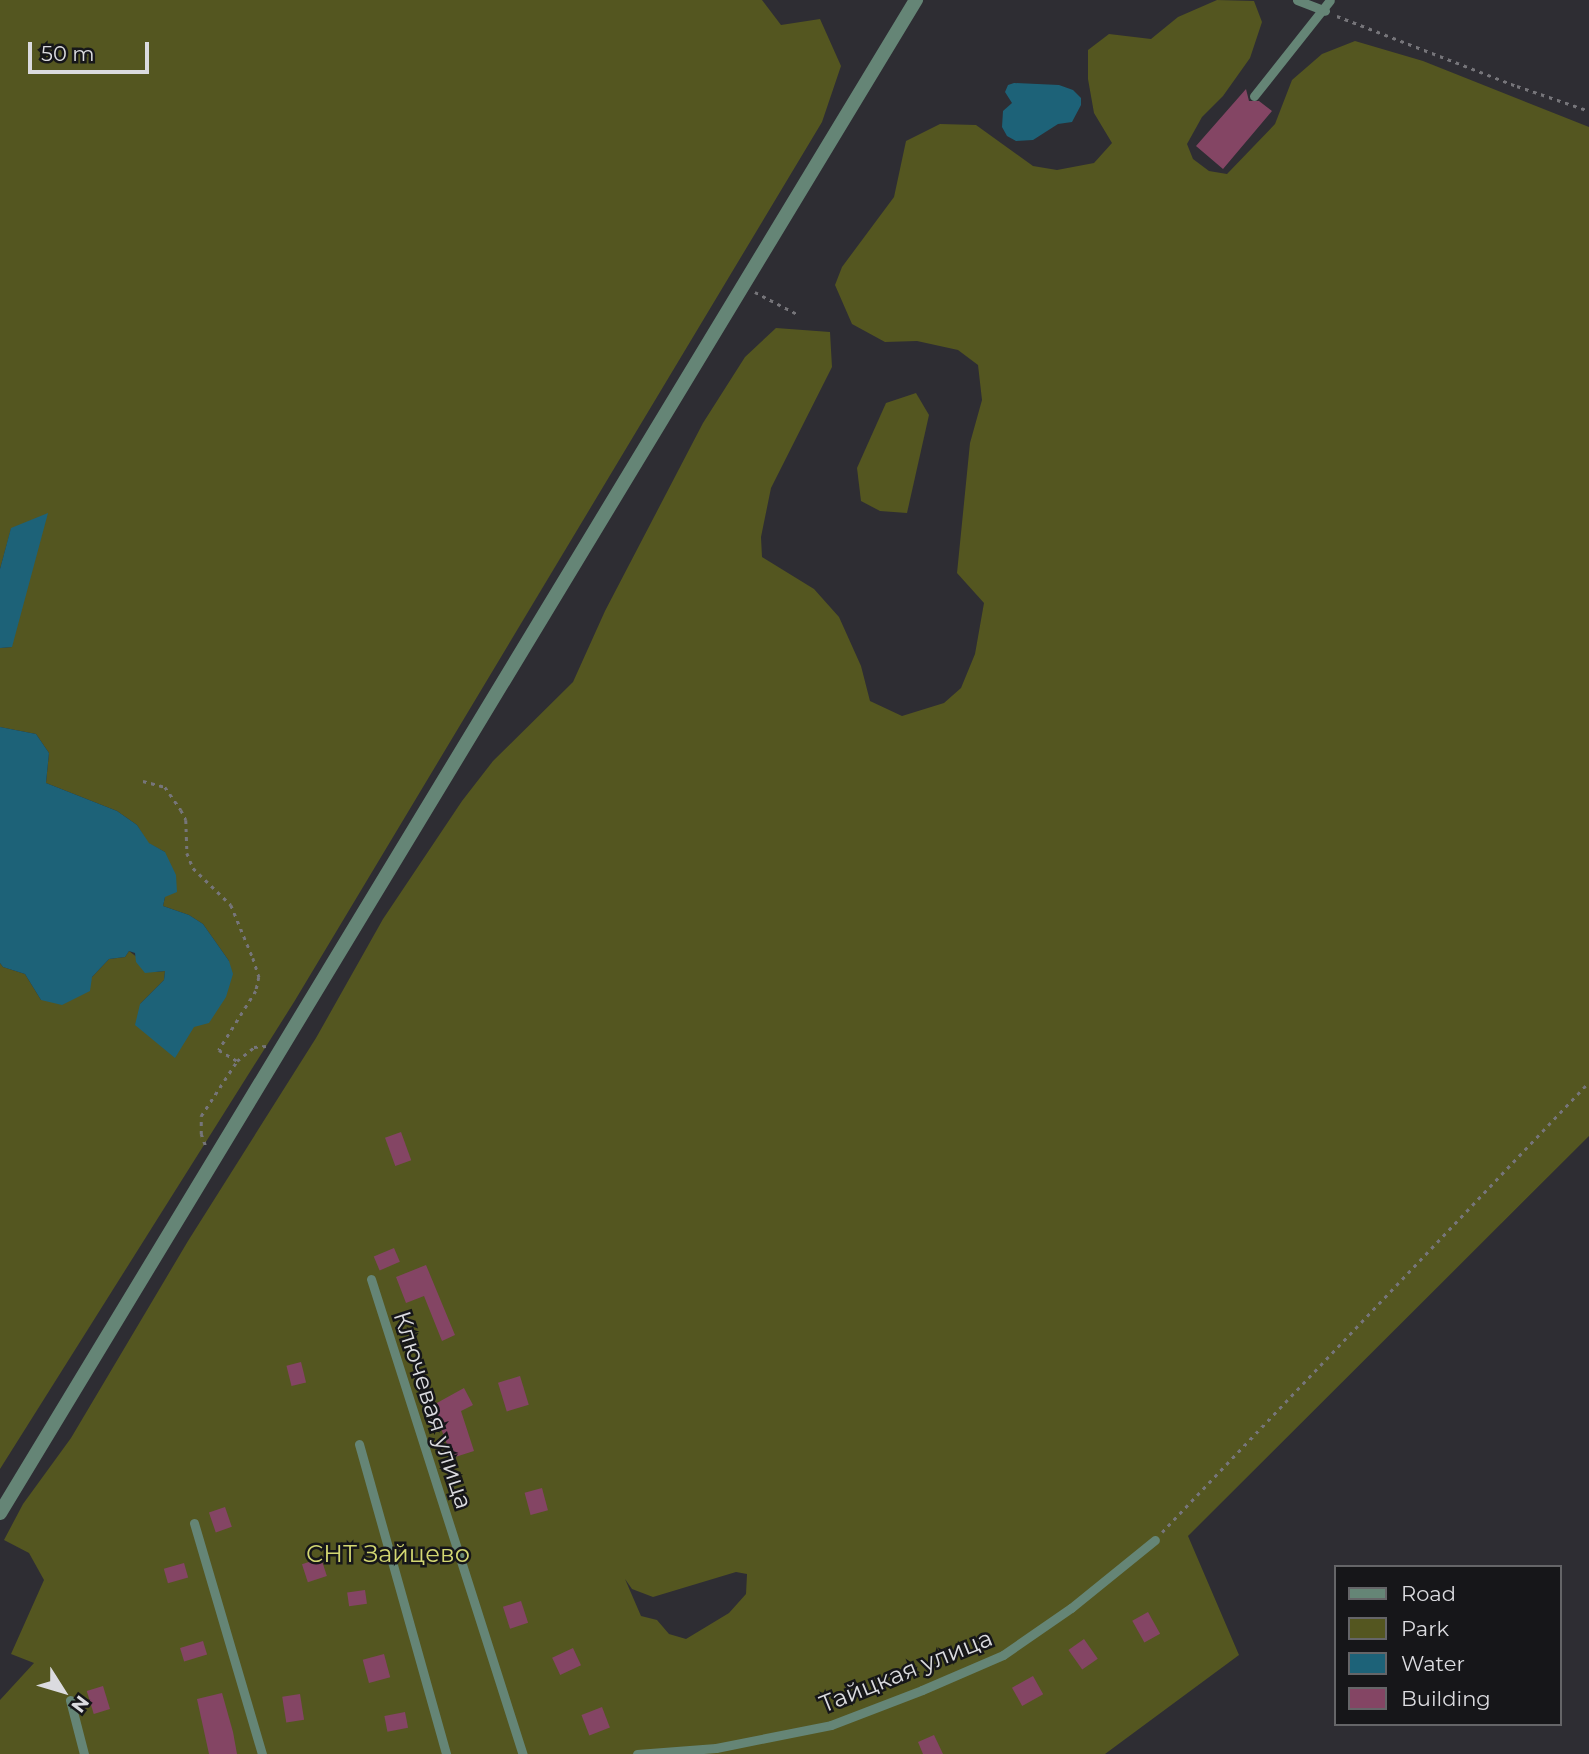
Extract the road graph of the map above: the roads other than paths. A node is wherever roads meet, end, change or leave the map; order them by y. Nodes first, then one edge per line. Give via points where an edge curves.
1 (916, 0) edge
2 (1297, 0) edge
3 (1330, 0) edge
4 (1325, 11) junction
5 (1254, 96) dead end
6 (371, 1279) dead end
7 (359, 1444) dead end
8 (0, 1513) edge
9 (194, 1522) dead end
10 (1155, 1540) road end
11 (70, 1700) dead end
12 (84, 1754) edge
13 (262, 1754) edge
14 (446, 1754) edge
15 (523, 1754) edge
16 (637, 1754) edge

1 - 8 street
2 - 4 lane
3 - 4 lane
4 - 5 lane via 1308,25
6 - 15 lane, Ключевая улица
7 - 14 lane
9 - 13 lane
10 - 16 lane, Тайцкая улица via 1071,1608 1003,1655 922,1690 831,1725 716,1748
11 - 12 lane

